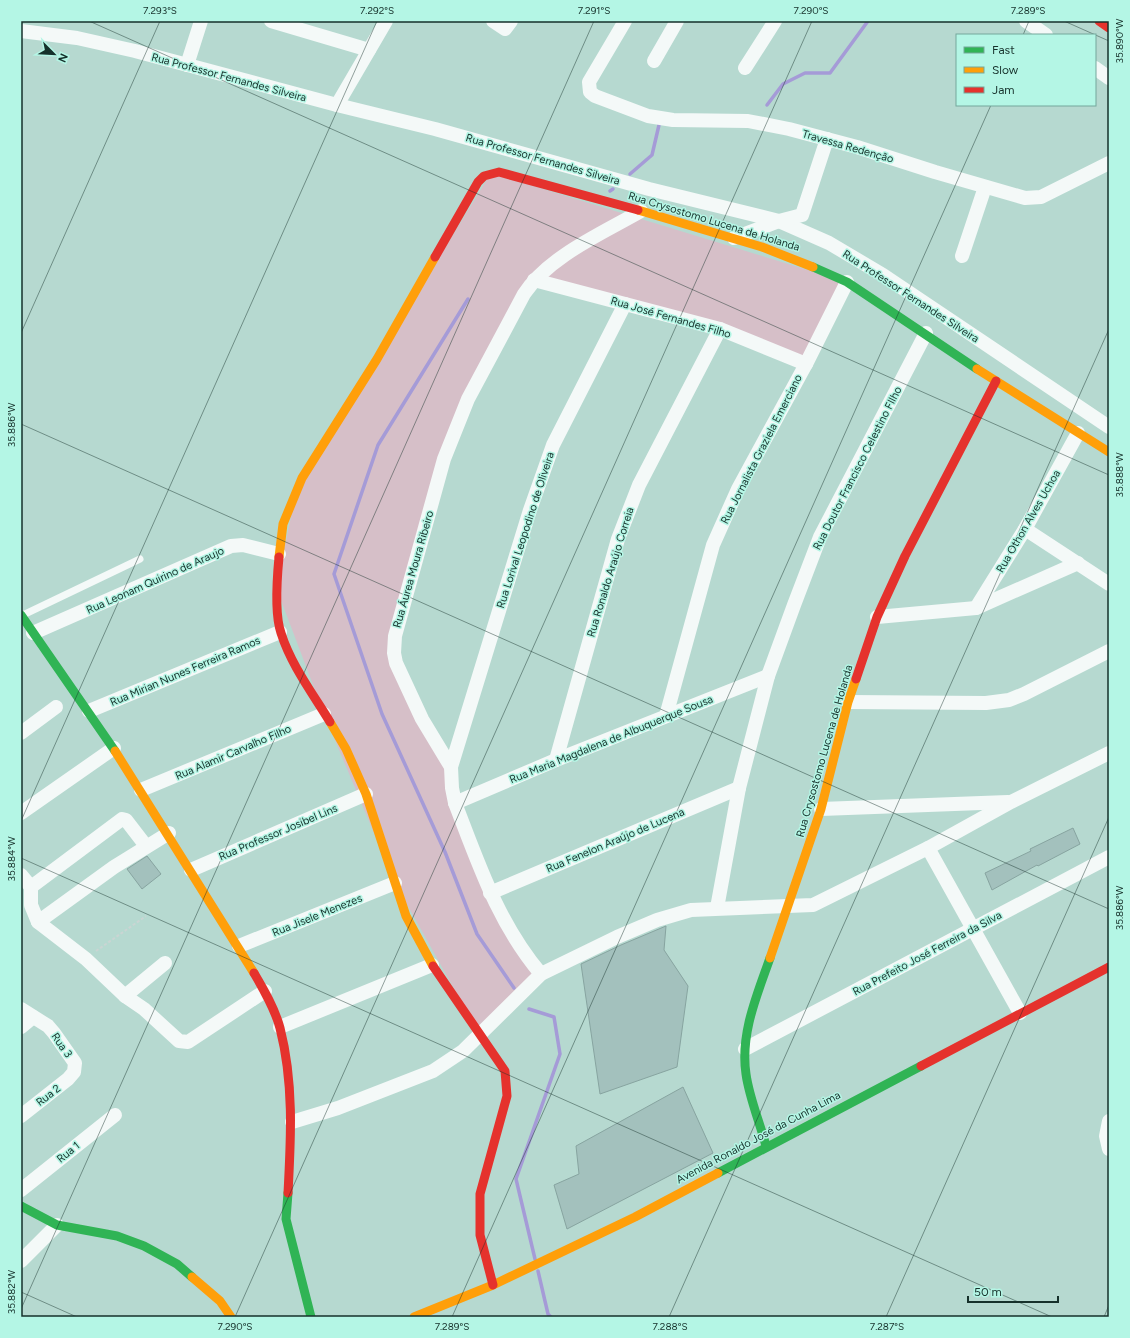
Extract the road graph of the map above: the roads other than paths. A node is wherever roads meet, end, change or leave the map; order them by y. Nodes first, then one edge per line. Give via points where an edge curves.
1 (201, 21) edge
2 (386, 21) edge
3 (493, 21) edge
4 (625, 21) edge
5 (677, 21) edge
6 (775, 21) edge
7 (1026, 21) edge
8 (1099, 21) edge
9 (276, 22) edge
10 (508, 25) edge
11 (1109, 28) edge
12 (21, 31) edge
13 (1045, 34) edge
14 (370, 50) junction
15 (654, 61) dead end
16 (187, 65) junction
17 (745, 68) dead end
18 (1096, 69) edge
19 (1109, 78) edge
20 (337, 105) junction
21 (826, 139) junction
22 (1109, 163) edge
23 (985, 187) junction
24 (641, 211) junction
25 (779, 221) junction
26 (734, 238) junction
27 (962, 256) dead end
28 (534, 280) junction
29 (847, 282) junction
30 (626, 304) junction
31 (720, 328) junction
32 (926, 333) junction
33 (806, 364) junction
34 (996, 381) junction
35 (1109, 427) edge
36 (1078, 432) junction
37 (1109, 452) edge
38 (1025, 529) junction
39 (279, 554) junction
40 (140, 559) dead end
41 (1078, 563) junction
42 (1109, 584) edge
43 (976, 608) junction
44 (21, 615) edge
45 (877, 617) junction
46 (280, 632) junction
47 (33, 633) junction
48 (1109, 651) edge
49 (768, 676) junction
50 (848, 702) junction
51 (56, 707) dead end
52 (89, 711) junction
53 (324, 714) junction
54 (666, 716) junction
55 (21, 733) edge
56 (114, 748) junction
57 (1109, 753) edge
58 (556, 760) junction
59 (451, 767) junction
60 (739, 788) junction
61 (141, 790) junction
62 (366, 794) junction
63 (1011, 802) junction
64 (455, 803) junction
65 (821, 809) junction
66 (21, 813) edge
67 (169, 833) junction
68 (146, 846) junction
69 (928, 848) junction
70 (1109, 857) edge
71 (191, 870) junction
72 (21, 875) edge
73 (395, 883) junction
74 (31, 887) junction
75 (490, 893) junction
76 (788, 907) junction
77 (718, 908) junction
78 (38, 922) junction
79 (973, 929) junction
80 (239, 946) junction
81 (165, 963) dead end
82 (432, 965) junction
83 (1109, 967) edge
84 (542, 974) junction
85 (265, 990) junction
86 (125, 996) junction
87 (21, 1009) edge
88 (1020, 1013) junction
89 (34, 1017) junction
90 (280, 1027) junction
91 (21, 1028) edge
92 (480, 1035) junction
93 (745, 1049) junction
94 (74, 1072) joint
95 (115, 1115) dead end
96 (21, 1116) edge
97 (1109, 1121) edge
98 (292, 1122) junction
99 (766, 1146) junction
100 (1109, 1149) edge
101 (21, 1190) edge
102 (21, 1206) edge
103 (57, 1225) junction
104 (21, 1261) edge
105 (493, 1285) junction
106 (231, 1317) edge
107 (311, 1317) edge
108 (414, 1317) edge

1 - 16 street
2 - 14 street
3 - 10 street
4 - 21 street, Travessa Redenção via 589,82 590,92 595,96 648,116 673,120 748,121
5 - 15 street
6 - 17 street
7 - 13 street
8 - 11 main road
9 - 14 street
12 - 16 street, Rua Professor Fernandes Silveira via 77,38
14 - 20 street
16 - 20 street, Rua Professor Fernandes Silveira
18 - 19 street
20 - 25 street, Rua Professor Fernandes Silveira via 435,129 649,189
21 - 23 street, Travessa Redenção
21 - 25 street via 802,215
22 - 23 street, Travessa Redenção via 1041,197 1025,198
23 - 27 street
24 - 26 main road, Rua Crysostomo Lucena de Holanda
24 - 28 street, Rua Áurea Moura Ribeiro via 554,262
24 - 39 main road, Rua Crysostomo Lucena de Holanda via 499,172 484,176 478,182 376,359 302,478 287,511 280,536
25 - 26 street
25 - 35 street, Rua Professor Fernandes Silveira via 829,243 883,275
26 - 29 main road, Rua Crysostomo Lucena de Holanda via 781,253
28 - 30 street, Rua José Fernandes Filho
28 - 59 street, Rua Áurea Moura Ribeiro via 468,399 447,452 395,636 396,663 422,719
29 - 32 main road, Rua Crysostomo Lucena de Holanda
29 - 33 street, Rua Jornalista Graziela Emerciano
30 - 31 street, Rua José Fernandes Filho
30 - 59 street, Rua Lorival Leopodino de Oliveira via 553,446 530,510
31 - 33 street, Rua José Fernandes Filho
31 - 58 street, Rua Ronaldo Araújo Correia via 630,505 618,539
32 - 34 main road, Rua Crysostomo Lucena de Holanda
32 - 49 street, Rua Doutor Francisco Celestino FIlho via 820,537
33 - 54 street, Rua Jornalista Graziela Emerciano via 738,489 713,545
34 - 36 main road, Rua Crysostomo Lucena de Holanda
34 - 45 main road, Rua Crysostomo Lucena de Holanda via 905,556
36 - 37 main road, Rua Crysostomo Lucena de Holanda
36 - 38 street, Rua Othon Alves Uchoa
38 - 41 street
38 - 43 street, Rua Othon Alves Uchoa
39 - 46 main road via 276,587
39 - 47 street, Rua Leonam Quirino de Araujo via 243,545 231,546
40 - 44 lane
41 - 42 street
41 - 43 street
43 - 45 street
44 - 47 main road
45 - 50 main road, Rua Crysostomo Lucena de Holanda
46 - 52 street, Rua Mirian Nunes Ferreira Ramos
46 - 53 main road via 290,656
47 - 52 main road
48 - 50 street via 1009,700 986,703
49 - 54 street, Rua Maria Magdalena de Albuquerque Sousa
49 - 60 street, Rua Doutor Francisco Celestino FIlho
50 - 65 main road, Rua Crysostomo Lucena de Holanda
51 - 55 street
52 - 56 main road
53 - 61 street, Rua Alamir Carvalho Filho
53 - 62 main road via 346,749
54 - 58 street, Rua Maria Magdalena de Albuquerque Sousa
56 - 61 main road
56 - 66 street
57 - 63 street
58 - 64 street, Rua Maria Magdalena de Albuquerque Sousa
59 - 64 street, Rua Áurea Moura Ribeiro
60 - 75 street, Rua Fenelon Araújo de Lucena
60 - 77 street, Rua Doutor Francisco Celestino FIlho
61 - 67 main road
62 - 71 street, Rua Professor Josibel Lins
62 - 73 main road
63 - 65 street
63 - 69 street
64 - 75 street, Rua Áurea Moura Ribeiro
65 - 76 main road, Rua Crysostomo Lucena de Holanda
67 - 68 street
67 - 71 main road
68 - 74 street via 126,820 122,819
68 - 78 street
69 - 76 street via 826,900 813,905
69 - 79 street
70 - 79 street, Rua Prefeito José Ferreira da Silva
71 - 80 main road
72 - 74 street
73 - 80 street, Rua Jisele Menezes
73 - 82 main road via 406,916
74 - 78 street via 31,905
75 - 84 street, Rua Áurea Moura Ribeiro via 515,940
76 - 77 street
76 - 93 main road, Rua Crysostomo Lucena de Holanda via 749,1020
77 - 84 street via 692,910 657,920
78 - 86 street via 86,959
79 - 88 street
79 - 93 street, Rua Prefeito José Ferreira da Silva
80 - 85 main road
81 - 86 street
82 - 90 street
82 - 92 main road
83 - 88 main road, Avenida Ronaldo José da Cunha Lima
84 - 92 street
85 - 86 street via 188,1042 179,1041 144,1009
85 - 90 main road
87 - 89 street, Rua 3
88 - 99 main road, Avenida Ronaldo José da Cunha Lima
89 - 91 street
89 - 94 street, Rua 3 via 54,1033 75,1063
90 - 98 main road via 287,1064
92 - 98 street via 455,1058 433,1071 338,1108
92 - 105 main road via 505,1071 507,1084 480,1194 480,1235
93 - 99 main road, Rua Crysostomo Lucena de Holanda via 748,1082
94 - 96 street, Rua 2
95 - 101 street, Rua 1
97 - 100 street via 1106,1136
98 - 107 main road via 286,1219
99 - 105 main road, Avenida Ronaldo José da Cunha Lima via 635,1217
102 - 103 main road
103 - 104 street
103 - 106 main road via 117,1236 144,1246 177,1264 220,1301
105 - 108 main road, Avenida Ronaldo José da Cunha Lima

